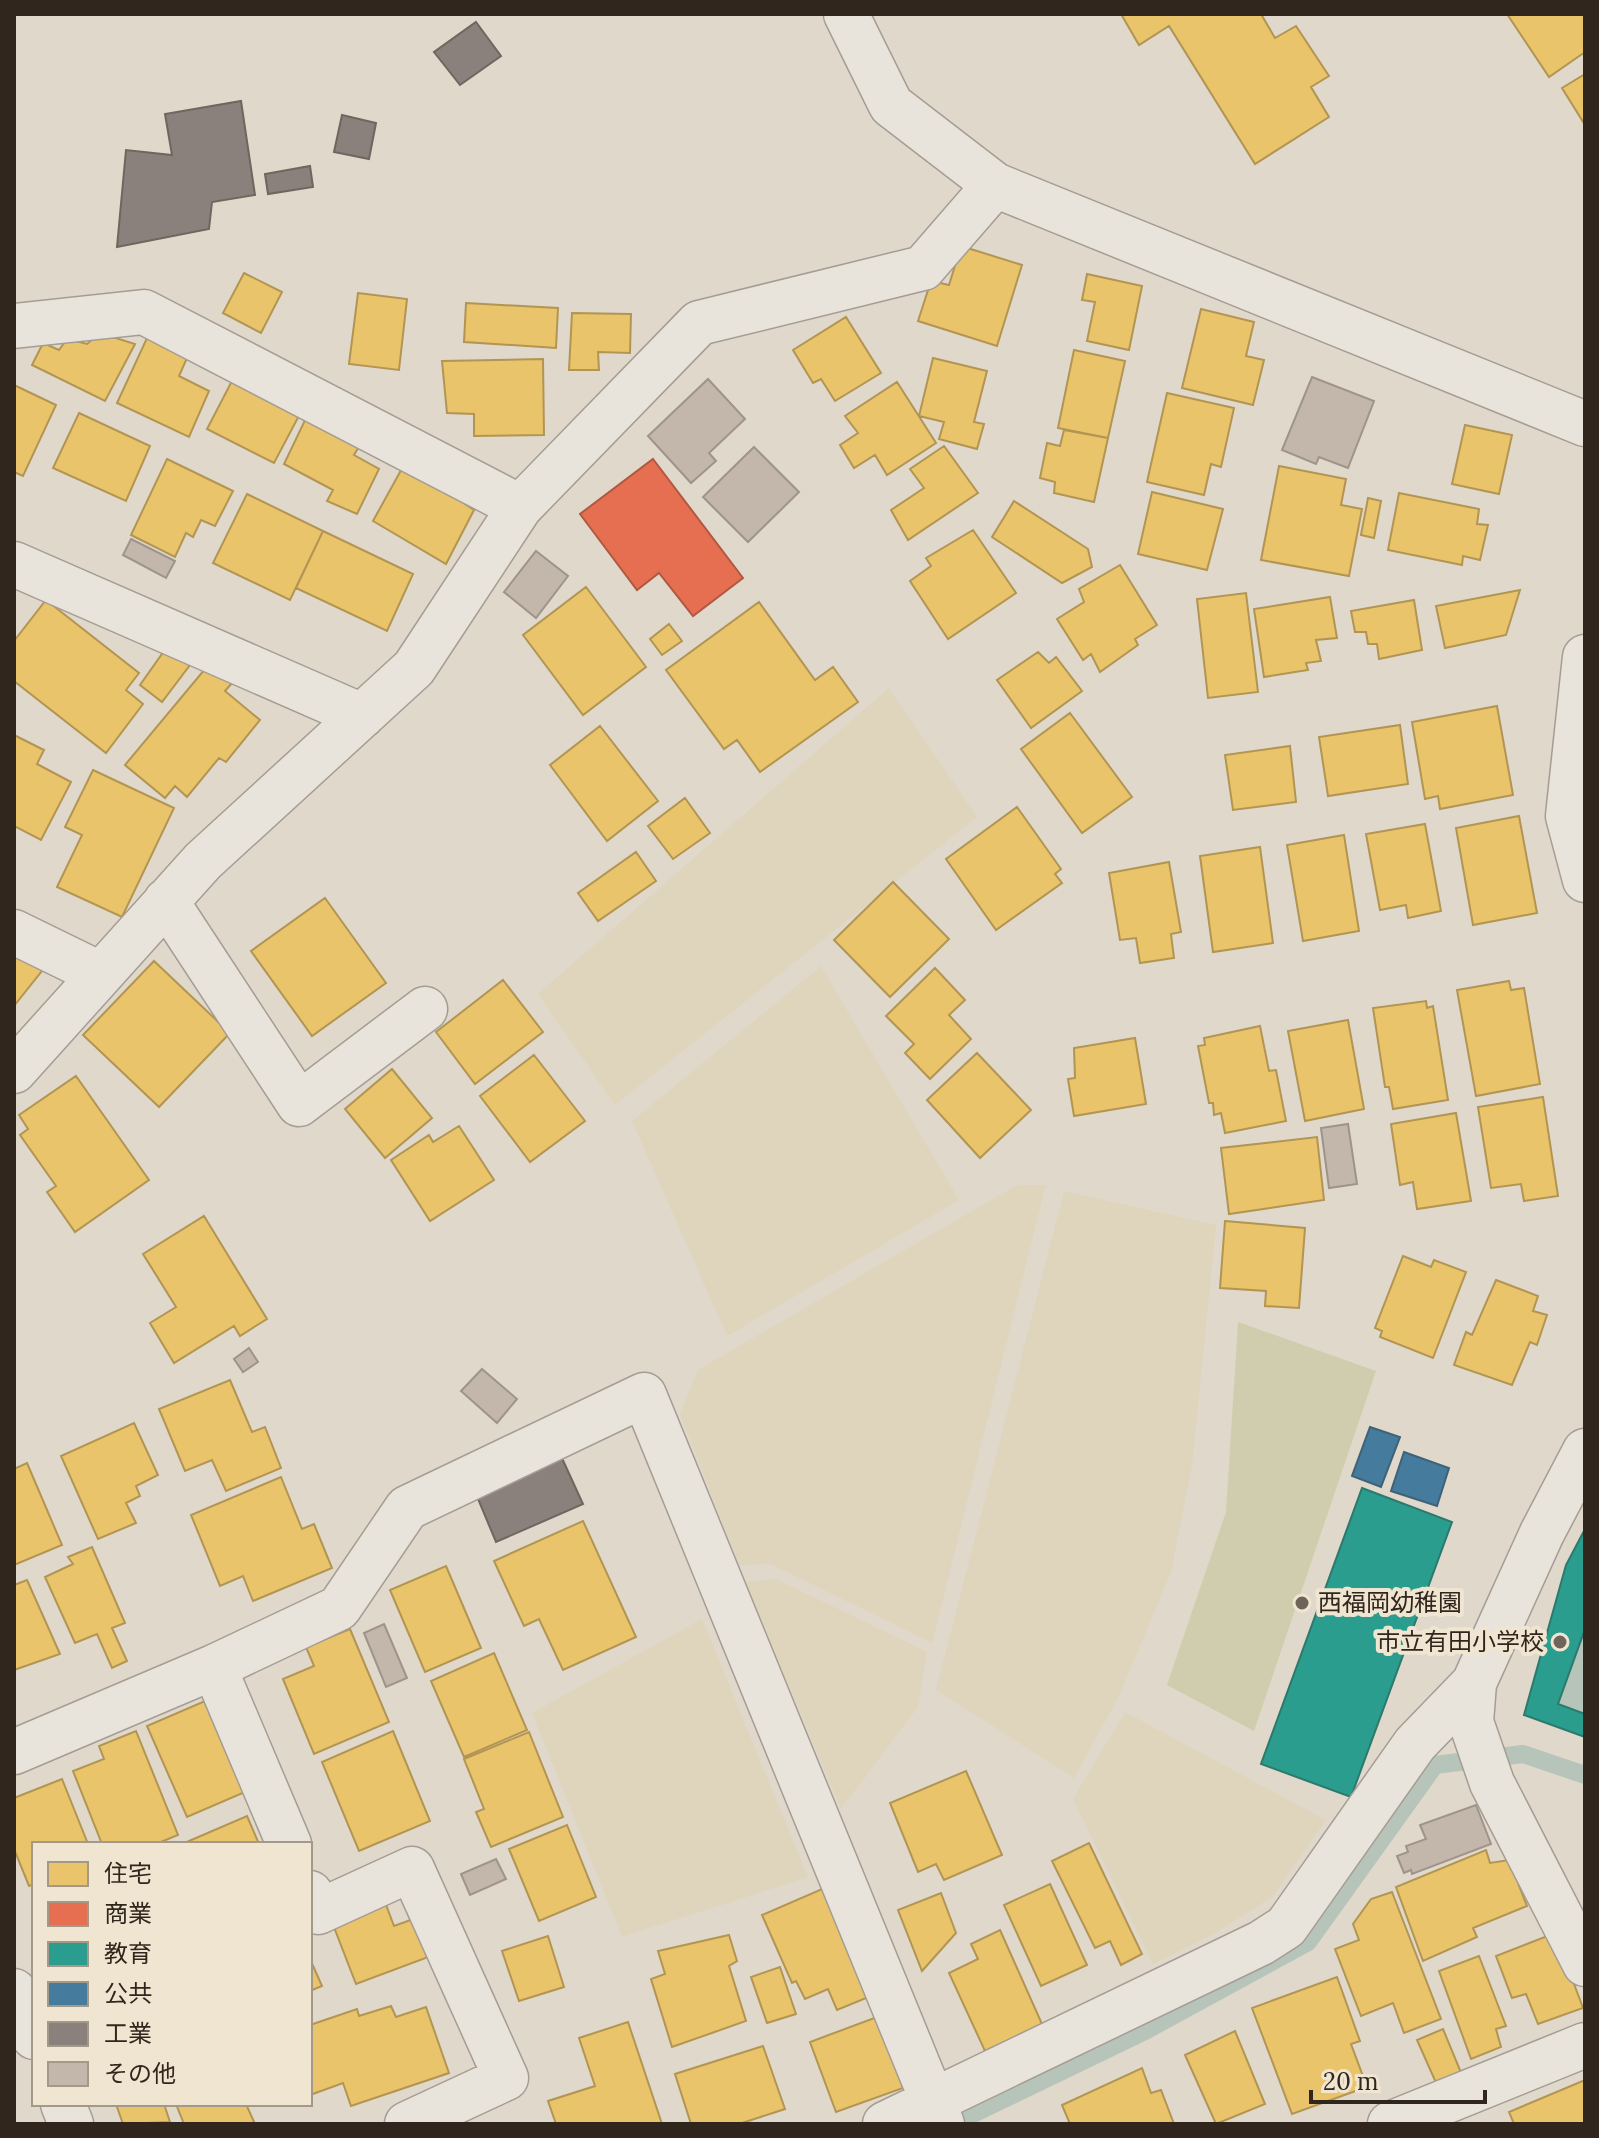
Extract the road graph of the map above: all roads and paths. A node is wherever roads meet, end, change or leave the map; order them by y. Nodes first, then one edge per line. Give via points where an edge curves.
1 (846, 14) edge
2 (995, 185) junction
3 (14, 326) edge
4 (1585, 424) edge
5 (520, 507) junction
6 (14, 564) edge
7 (1585, 657) edge
8 (362, 716) junction
9 (1585, 880) edge
10 (166, 901) junction
11 (14, 932) edge
12 (100, 974) junction
13 (425, 1009) dead end
14 (14, 1071) edge
15 (1585, 1451) edge
16 (214, 1667) junction
17 (1472, 1703) junction
18 (14, 1752) edge
19 (288, 1842) edge
20 (312, 1898) edge
21 (1585, 1964) edge
22 (14, 1991) edge
23 (32, 2032) edge
24 (1585, 2045) edge
25 (937, 2111) edge
26 (407, 2124) edge
27 (885, 2124) edge
28 (1390, 2124) edge

1 - 2 street via 891,105
2 - 4 street
2 - 5 street via 923,268 699,323
3 - 5 street via 144,312
5 - 8 street via 414,668
6 - 8 street
7 - 9 street via 1568,816
8 - 10 street
10 - 12 street
10 - 13 street via 299,1104
11 - 12 street
12 - 14 street
15 - 17 street via 1542,1533
16 - 18 street
16 - 19 street
16 - 25 street via 339,1608 407,1508 644,1395
17 - 21 street via 1492,1783
17 - 25 street via 1415,1744 1286,1927
20 - 26 street via 318,1912 412,1869 506,2078
22 - 23 street
24 - 28 street
25 - 27 street

